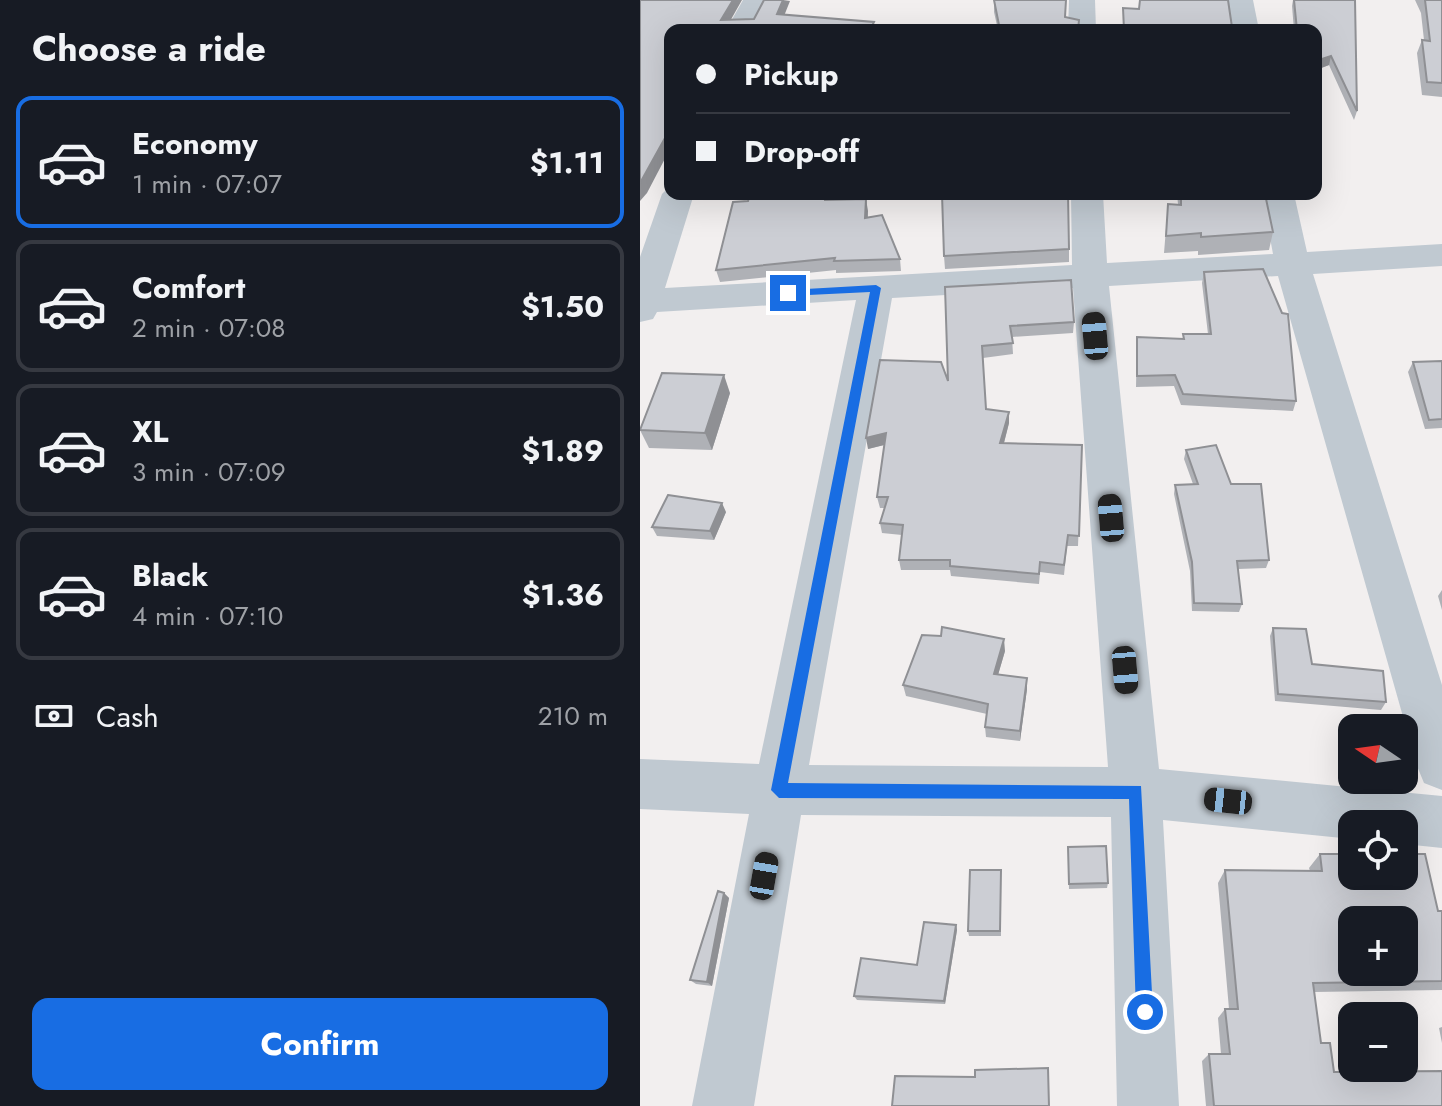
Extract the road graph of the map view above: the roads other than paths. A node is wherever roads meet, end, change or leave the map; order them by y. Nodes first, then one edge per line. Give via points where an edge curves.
1 (756, 0) edge
2 (1082, 0) edge
3 (1240, 0) edge
4 (743, 24) edge
5 (1082, 24) edge
6 (1244, 24) edge
7 (676, 200) edge
8 (1087, 200) edge
9 (1279, 200) edge
10 (1442, 255) edge
11 (1292, 263) junction
12 (1090, 276) junction
13 (876, 288) junction
14 (641, 304) edge
15 (1442, 766) edge
16 (640, 784) edge
17 (779, 790) junction
18 (1136, 792) junction
19 (1442, 822) edge
20 (723, 1106) edge
21 (1148, 1106) edge

1 - 4 street
2 - 5 street
3 - 6 street
7 - 14 street
8 - 12 street
9 - 11 street
10 - 11 street
11 - 12 street
11 - 15 street
12 - 13 street
12 - 18 street
13 - 14 street
13 - 17 street
16 - 17 street
17 - 18 street
17 - 20 street
18 - 19 street
18 - 21 street

